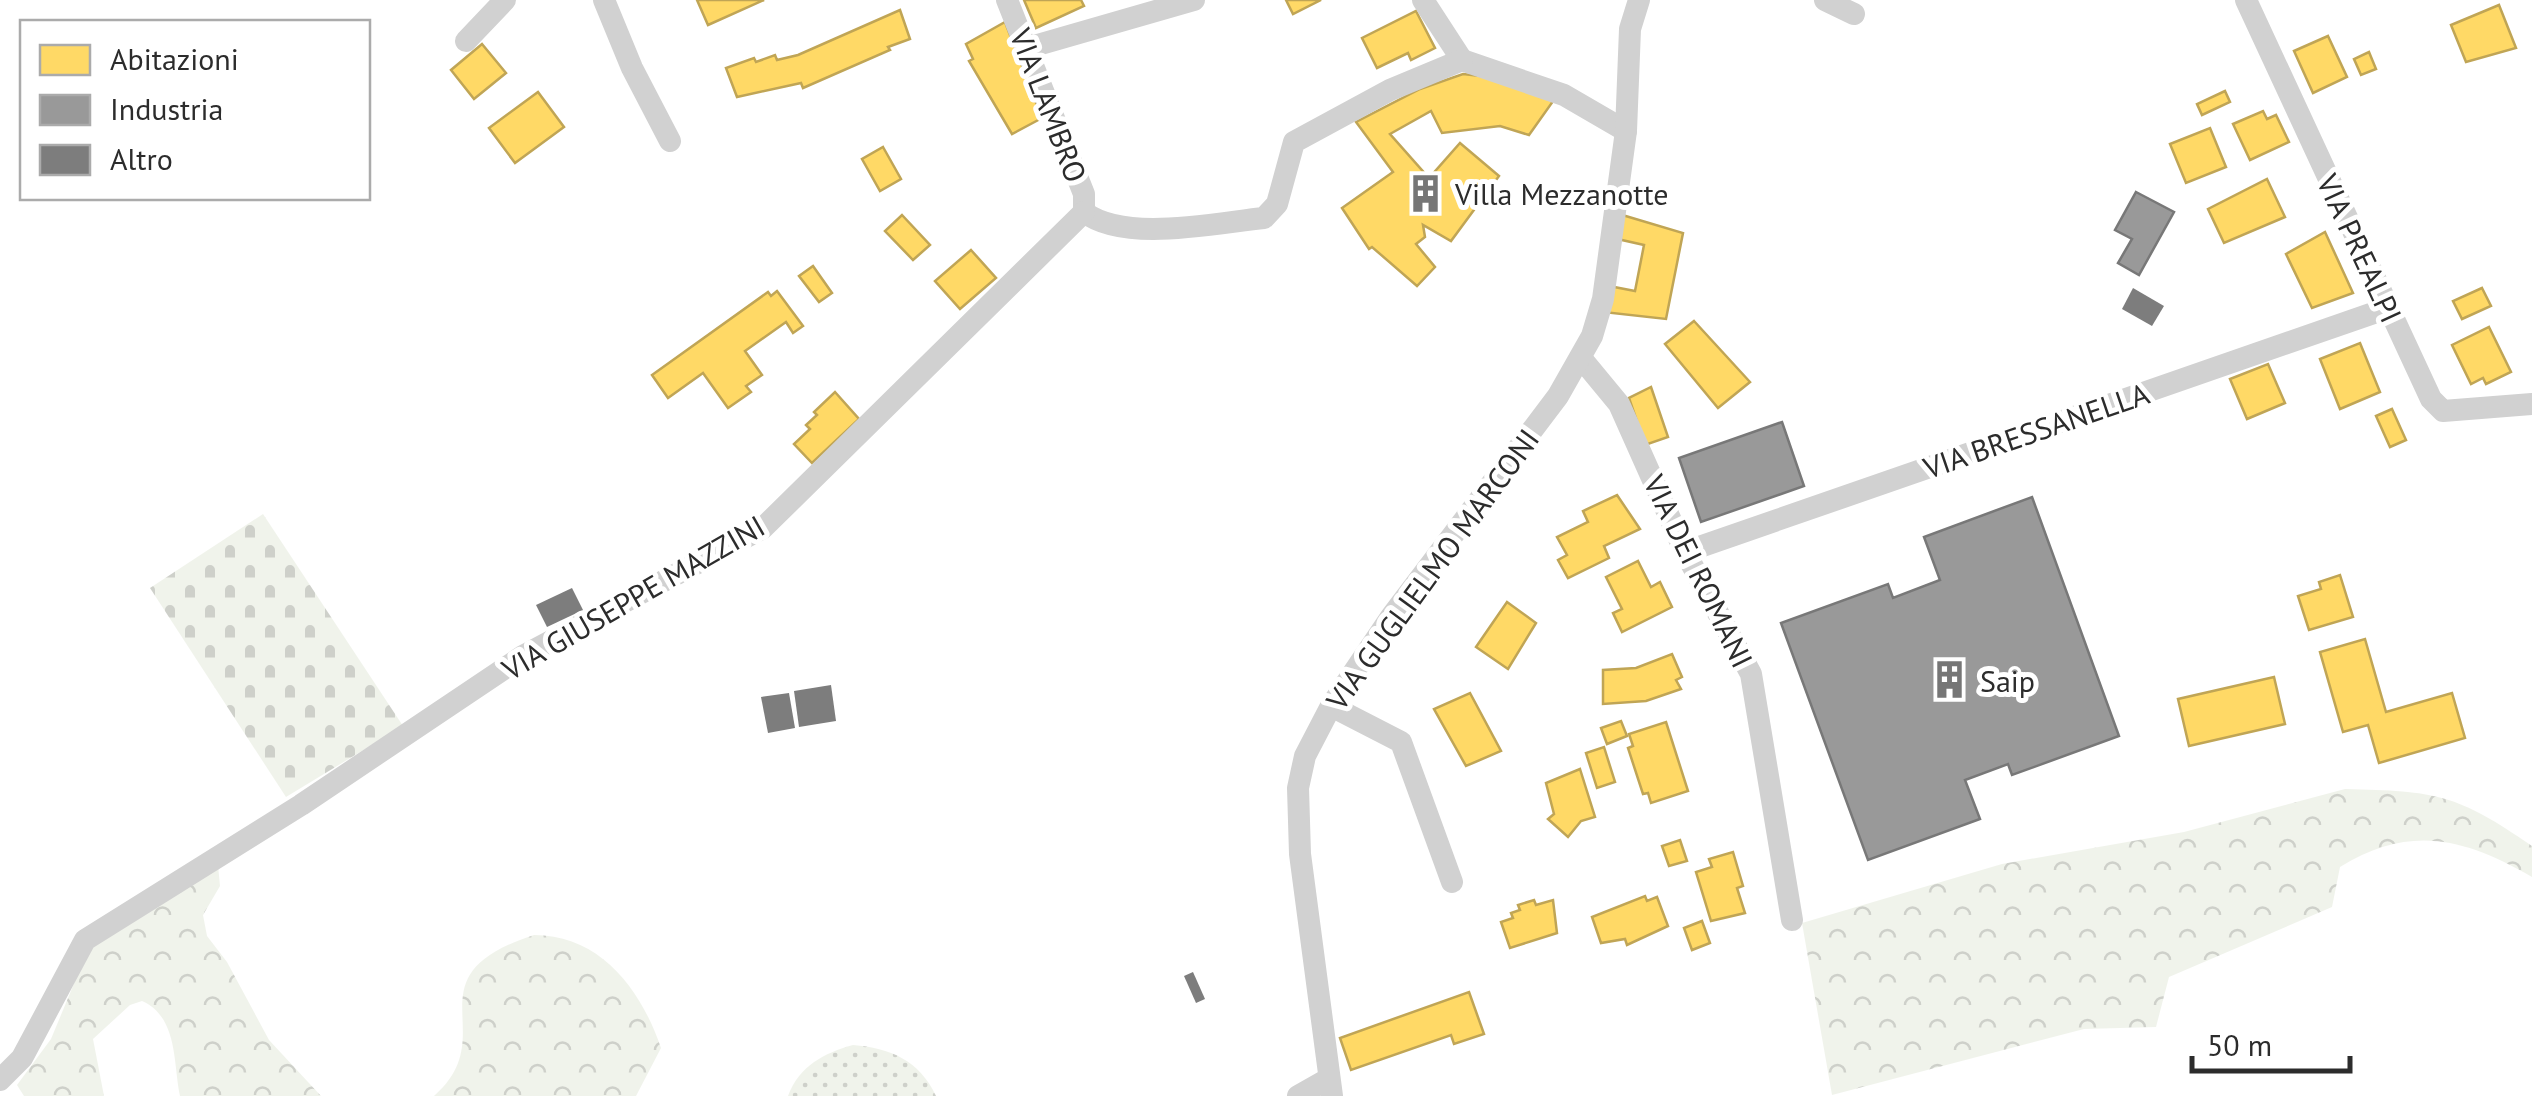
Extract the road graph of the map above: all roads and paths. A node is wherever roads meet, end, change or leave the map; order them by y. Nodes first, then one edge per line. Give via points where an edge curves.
1 (504, 0) edge
2 (604, 0) edge
3 (1007, 0) edge
4 (1194, 0) edge
5 (1423, 0) edge
6 (1639, 0) edge
7 (1825, 0) edge
8 (2246, 0) edge
9 (1854, 14) dead end
10 (466, 41) dead end
11 (1028, 48) junction
12 (1462, 60) junction
13 (1626, 131) junction
14 (670, 141) dead end
15 (1084, 212) junction
16 (2388, 308) junction
17 (1581, 358) junction
18 (2532, 404) edge
19 (1685, 552) junction
20 (1331, 706) junction
21 (1452, 882) dead end
22 (1792, 920) dead end
23 (0, 1080) edge
24 (1330, 1087) edge
25 (1298, 1096) edge

1 - 10 street
2 - 14 street
3 - 11 street, VIA LAMBRO
4 - 11 street
5 - 12 street
6 - 13 street, VIA GUGLIELMO MARCONI via 1630,29
7 - 9 street
8 - 16 street, VIA PREALPI
11 - 15 street, VIA LAMBRO via 1084,194
12 - 13 street via 1564,95
12 - 15 street via 1294,142 1277,204 1264,218 1128,228
13 - 17 street, VIA GUGLIELMO MARCONI via 1603,299
15 - 23 street, VIA GIUSEPPE MAZZINI via 762,528 523,656 85,940 22,1058
16 - 18 street, VIA PREALPI via 2430,399 2443,411
16 - 19 street, VIA BRESSANELLA
17 - 19 street, VIA DEI ROMANI via 1619,404
17 - 20 street, VIA GUGLIELMO MARCONI
19 - 22 street, VIA DEI ROMANI via 1752,674
20 - 21 street via 1401,742
20 - 24 street, VIA GUGLIELMO MARCONI via 1298,788 1300,854
24 - 25 street

